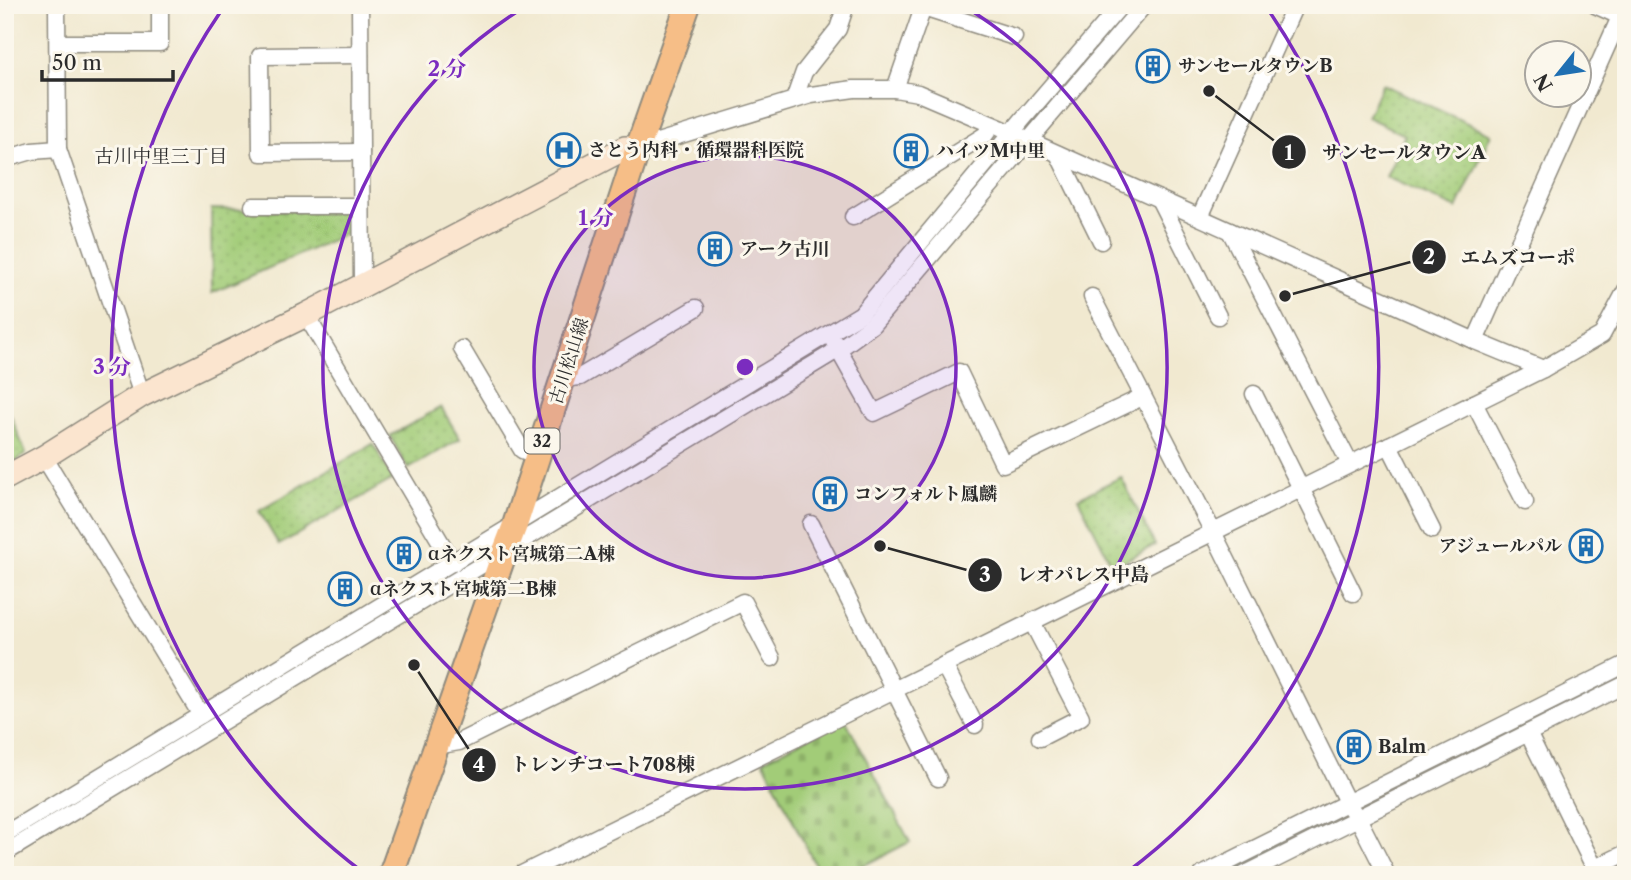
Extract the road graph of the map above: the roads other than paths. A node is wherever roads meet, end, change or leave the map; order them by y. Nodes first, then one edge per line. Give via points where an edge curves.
1 (57, 5) edge
2 (160, 5) edge
3 (360, 5) edge
4 (688, 5) edge
5 (846, 5) edge
6 (1121, 5) edge
7 (1144, 5) edge
8 (1295, 5) edge
9 (1595, 5) edge
10 (1623, 18) edge
11 (1014, 37) dead end
12 (58, 43) junction
13 (360, 55) junction
14 (895, 89) junction
15 (794, 100) junction
16 (992, 125) junction
17 (1020, 137) junction
18 (638, 148) junction
19 (58, 149) junction
20 (361, 152) junction
21 (1058, 154) junction
22 (5, 159) edge
23 (1159, 199) junction
24 (253, 206) dead end
25 (361, 206) junction
26 (853, 217) dead end
27 (1200, 217) junction
28 (1230, 231) junction
29 (1101, 241) dead end
30 (362, 285) junction
31 (1626, 290) edge
32 (1092, 297) dead end
33 (696, 308) dead end
34 (306, 315) junction
35 (1219, 316) dead end
36 (1475, 341) junction
37 (834, 342) junction
38 (462, 349) dead end
39 (1543, 369) junction
40 (563, 379) junction
41 (1254, 394) dead end
42 (142, 395) junction
43 (1142, 397) junction
44 (1474, 402) junction
45 (1389, 445) junction
46 (538, 456) junction
47 (44, 457) junction
48 (1350, 464) junction
49 (5, 478) edge
50 (1301, 488) junction
51 (1525, 502) dead end
52 (811, 524) dead end
53 (515, 525) junction
54 (1432, 530) dead end
55 (1213, 532) junction
56 (505, 551) junction
57 (453, 563) junction
58 (424, 590) junction
59 (1353, 593) dead end
60 (1032, 621) junction
61 (772, 658) dead end
62 (1626, 664) edge
63 (944, 665) junction
64 (1626, 684) edge
65 (263, 688) junction
66 (894, 690) junction
67 (201, 715) junction
68 (975, 725) dead end
69 (1528, 733) junction
70 (1040, 738) dead end
71 (174, 741) junction
72 (436, 746) junction
73 (938, 778) dead end
74 (1353, 810) junction
75 (5, 834) edge
76 (5, 853) edge
77 (1626, 853) edge
78 (1597, 871) edge
79 (391, 875) edge
80 (520, 875) edge
81 (1202, 875) edge
82 (1244, 875) edge
83 (1387, 875) edge

1 - 12 street
2 - 12 street via 160,43
3 - 13 street
4 - 18 main road, 古川松山線 / 32
5 - 15 street via 838,29 804,72
6 - 17 street
7 - 17 street
8 - 27 street
9 - 10 street
10 - 36 street
11 - 14 street via 923,8
12 - 19 street
13 - 20 street
13 - 20 street via 260,56 261,153
14 - 15 street via 854,89
14 - 16 street via 918,93
15 - 18 street
16 - 17 street
16 - 26 street via 985,135
17 - 21 street
17 - 37 street
18 - 30 street via 625,148
18 - 40 main road, 古川松山線 / 32
19 - 22 street
19 - 42 street
20 - 25 street
21 - 23 street
21 - 29 street
23 - 27 street
23 - 35 street
24 - 25 street
25 - 30 street
27 - 28 street
28 - 36 street
28 - 48 street
30 - 34 street
31 - 39 street via 1602,335
32 - 43 street
33 - 40 street via 580,377
34 - 42 street
34 - 57 street
36 - 39 street
37 - 43 street via 874,413 959,372 1003,464
37 - 53 street
37 - 56 street
38 - 46 street via 522,450
39 - 44 street
40 - 46 main road, 古川松山線 / 32
41 - 50 street
42 - 47 street
43 - 55 street
44 - 45 street
44 - 51 street
45 - 48 street
45 - 54 street
46 - 53 main road, 古川松山線 / 32
47 - 49 street
47 - 67 street
48 - 50 street
50 - 55 street
50 - 59 street
52 - 66 street
53 - 56 main road, 古川松山線 / 32
53 - 57 street
55 - 60 street
55 - 74 street
56 - 58 street
56 - 72 main road, 古川松山線 / 32
57 - 58 street
58 - 65 street
60 - 63 street
60 - 70 street via 1081,717
61 - 72 street via 743,602 460,742
62 - 74 street
63 - 66 street
63 - 68 street
64 - 69 street
65 - 67 street
65 - 71 street
66 - 73 street
66 - 80 street
67 - 71 street
69 - 74 street
69 - 78 street
71 - 75 street
71 - 76 street
72 - 79 main road, 古川松山線 / 32
74 - 81 street
74 - 82 street
74 - 83 street
77 - 78 street

